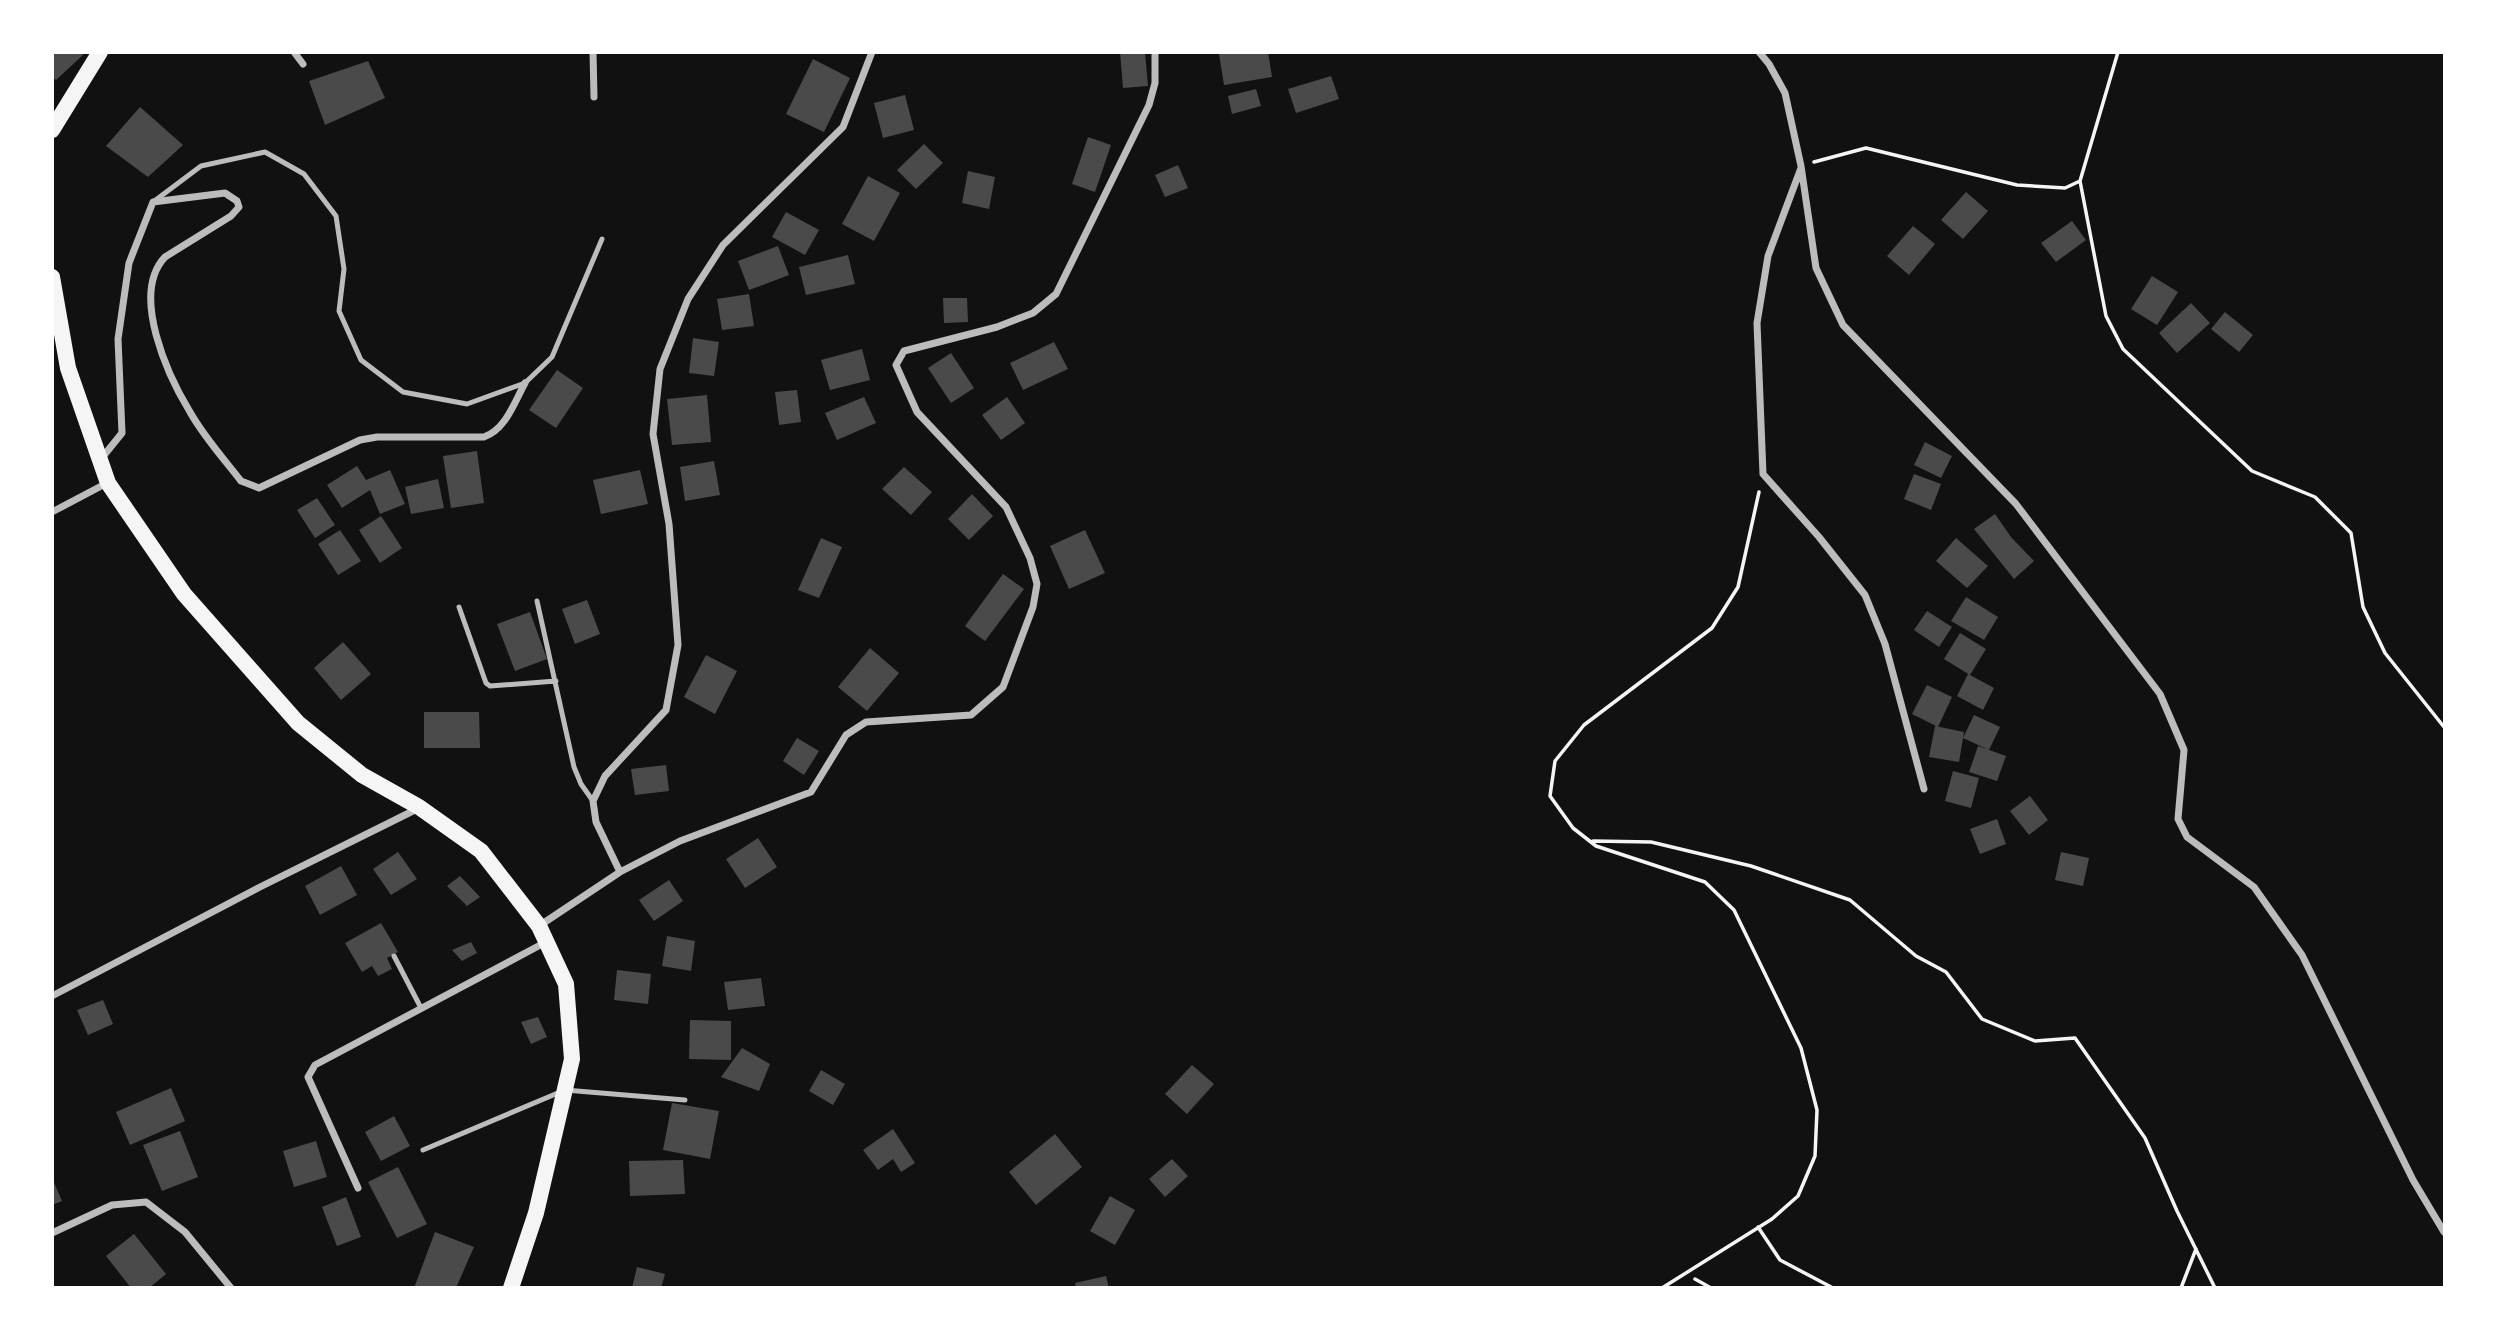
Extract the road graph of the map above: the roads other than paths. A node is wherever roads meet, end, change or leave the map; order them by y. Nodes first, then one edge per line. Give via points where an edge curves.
1 (100, 52) edge
2 (294, 52) edge
3 (593, 52) edge
4 (872, 52) edge
5 (1155, 52) edge
6 (1759, 52) edge
7 (303, 64) dead end
8 (594, 97) dead end
9 (52, 130) edge
10 (1801, 166) junction
11 (153, 202) junction
12 (602, 239) dead end
13 (52, 277) edge
14 (525, 383) junction
15 (100, 461) junction
16 (108, 483) junction
17 (52, 512) edge
18 (537, 601) dead end
19 (459, 607) dead end
20 (556, 681) junction
21 (1924, 789) dead end
22 (593, 801) junction
23 (419, 807) junction
24 (620, 872) junction
25 (539, 926) junction
26 (546, 942) junction
27 (394, 956) dead end
28 (52, 996) edge
29 (422, 1009) junction
30 (565, 1090) junction
31 (685, 1100) dead end
32 (424, 1150) dead end
33 (358, 1188) dead end
34 (2445, 1232) edge
35 (52, 1233) edge
36 (231, 1287) edge
37 (511, 1287) edge

1 - 9 highway
2 - 7 street
3 - 8 street
4 - 22 street via 843,127 723,246 688,299 660,369 653,434 669,524 678,645 666,710 605,776
5 - 24 street via 1149,106 1056,294 1033,313 997,327 904,351 896,365 917,412 1006,507 1030,558 1037,584 1033,607 1003,687 971,715 866,722 846,735 811,792 680,841
6 - 10 street via 1785,93
10 - 21 street via 1768,256 1757,323 1763,474 1865,595 1885,644
10 - 34 street via 1816,268 1843,325 2016,504 2160,694 2184,750 2178,819 2187,837 2254,887 2302,955 2413,1180
11 - 14 lane via 201,166 265,152 304,174 336,216 344,269 338,311 361,360 403,392 467,404
11 - 14 street via 225,193 239,206 231,216 159,263 151,285 151,315 160,349 190,412 248,485 259,488 360,440 494,434
11 - 15 street via 130,263 118,340 121,433
12 - 14 lane via 552,357
13 - 15 highway via 68,368
15 - 16 highway
16 - 17 street
16 - 23 highway via 184,594 299,723 362,775
18 - 20 lane
19 - 20 lane via 486,683 497,687
20 - 22 lane via 574,767
22 - 24 street via 596,822
23 - 25 highway via 481,851
23 - 28 street
24 - 25 street
25 - 26 highway
26 - 29 street
26 - 30 highway via 566,984 572,1059
27 - 29 lane
29 - 33 street via 310,1071 308,1077
30 - 31 lane
30 - 32 lane
30 - 37 highway via 536,1213
35 - 36 street via 112,1205 146,1202 184,1233

